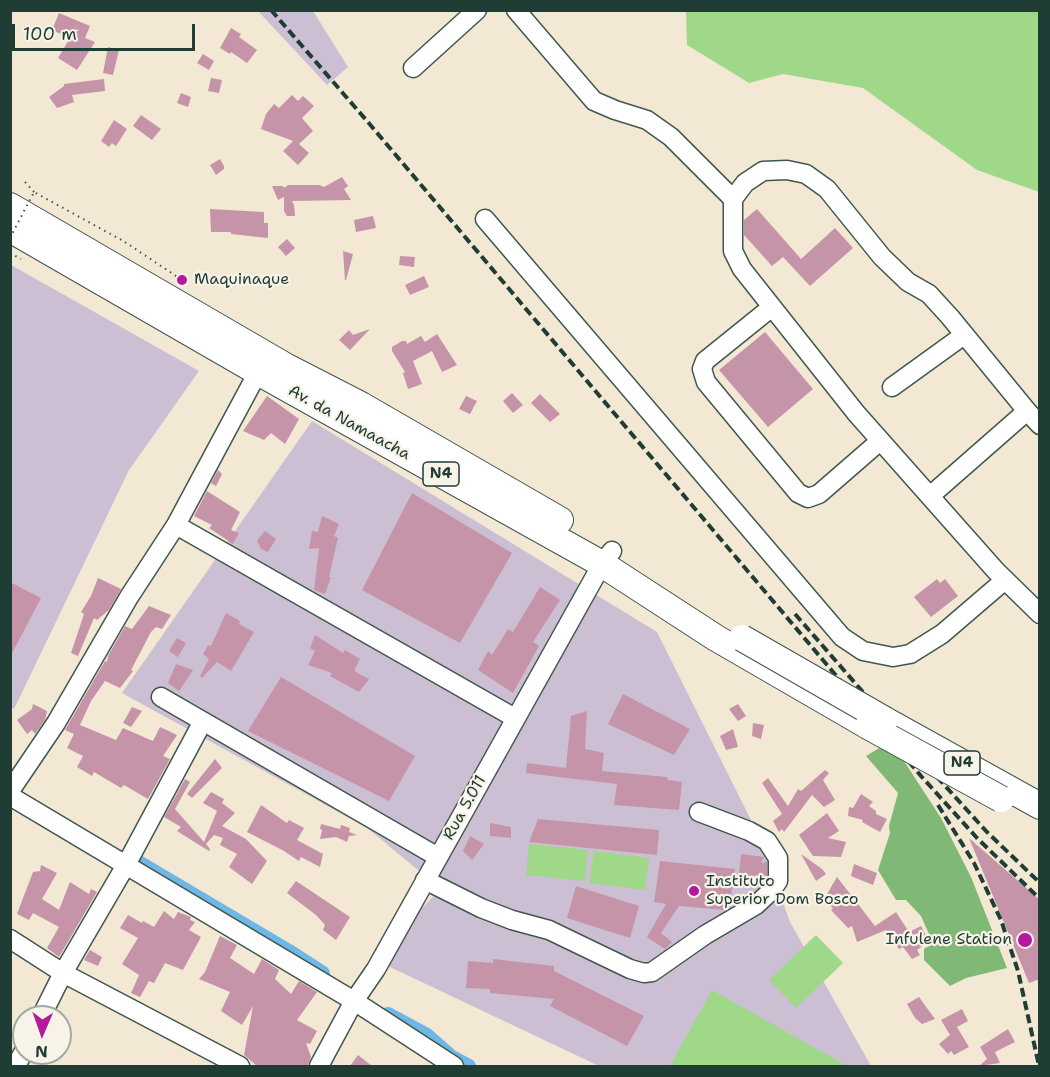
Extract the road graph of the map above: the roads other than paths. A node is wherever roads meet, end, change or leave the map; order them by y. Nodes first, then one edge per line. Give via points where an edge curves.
1 (477, 10) edge
2 (516, 10) edge
3 (413, 68) dead end
4 (733, 199) junction
5 (10, 206) edge
6 (485, 219) dead end
7 (10, 229) edge
8 (772, 307) junction
9 (964, 335) junction
10 (258, 372) junction
11 (892, 387) dead end
12 (1027, 411) junction
13 (1040, 425) edge
14 (880, 441) junction
15 (930, 496) junction
16 (176, 525) junction
17 (607, 557) junction
18 (1005, 580) junction
19 (1040, 614) edge
20 (712, 627) junction
21 (161, 697) dead end
22 (515, 718) junction
23 (202, 723) junction
24 (876, 723) junction
25 (10, 791) edge
26 (10, 796) edge
27 (1040, 806) edge
28 (699, 812) dead end
29 (1040, 822) edge
30 (438, 857) junction
31 (126, 865) junction
32 (425, 880) junction
33 (10, 939) edge
34 (63, 973) junction
35 (354, 1000) junction
36 (47, 1005) edge
37 (240, 1066) edge
38 (319, 1066) edge
39 (454, 1066) edge

1 - 3 street
2 - 4 street via 594,101 647,120 671,137
4 - 8 street via 734,251 742,269
4 - 9 street via 745,183 764,171 806,174 827,189 882,257 908,282 929,294
5 - 17 highway, Av. da Namaacha / N4 via 287,367 361,405
6 - 18 street via 842,637 863,651 893,657 910,654 942,634
7 - 10 highway, Av. da Namaacha / N4
8 - 14 street
8 - 14 street via 705,362 702,369 706,382 798,493 808,498 819,494
9 - 11 street
9 - 12 street
10 - 16 street
10 - 17 highway, Av. da Namaacha / N4
12 - 13 street
12 - 15 street
14 - 15 street
15 - 18 street
16 - 22 street
16 - 25 street via 56,723
17 - 20 highway, Av. da Namaacha / N4
17 - 22 street, Rua 5.011
18 - 19 street
20 - 24 highway, N4
20 - 24 highway, N4, bridge via 742,638
21 - 23 street
22 - 30 street, Rua 5.011
23 - 30 street
23 - 31 street
24 - 27 highway, N4
24 - 29 highway, N4, bridge
26 - 31 street
28 - 32 street via 767,841 778,858 778,881 756,905 705,934 652,972 630,969 549,930 481,908
30 - 32 street, Rua 5.011
31 - 34 street
31 - 35 street
32 - 35 street, Rua 5.011
33 - 34 street
34 - 36 street
34 - 37 street
35 - 38 street, Rua 5.011
35 - 39 street

